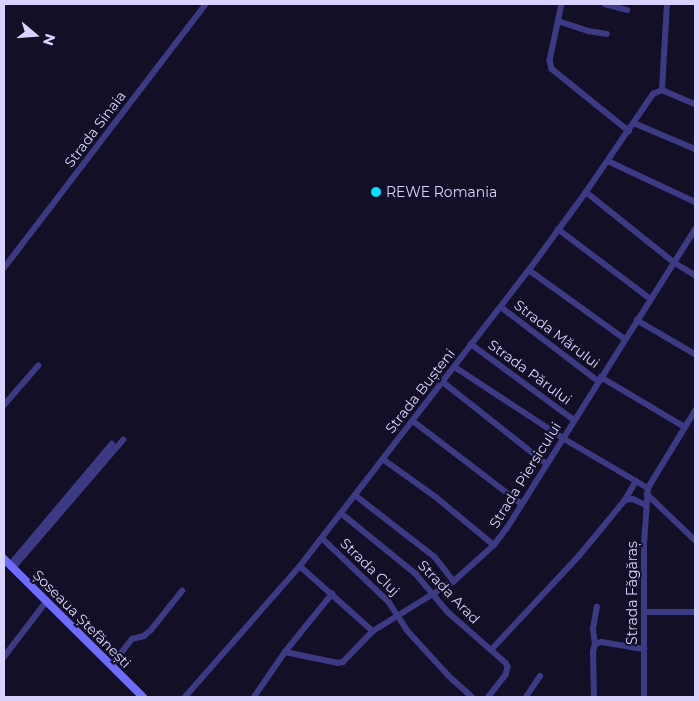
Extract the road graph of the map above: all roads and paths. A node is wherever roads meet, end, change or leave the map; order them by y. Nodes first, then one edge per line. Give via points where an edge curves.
1 (206, 4) edge
2 (562, 4) edge
3 (605, 4) edge
4 (667, 4) edge
5 (627, 10) dead end
6 (558, 21) junction
7 (607, 34) dead end
8 (662, 90) junction
9 (695, 104) edge
10 (634, 123) junction
11 (629, 131) junction
12 (695, 149) edge
13 (608, 161) junction
14 (586, 192) junction
15 (695, 202) edge
16 (558, 230) junction
17 (695, 230) edge
18 (675, 262) junction
19 (4, 268) edge
20 (529, 270) junction
21 (695, 275) edge
22 (651, 299) junction
23 (501, 307) junction
24 (637, 320) junction
25 (625, 339) junction
26 (471, 344) junction
27 (695, 354) edge
28 (38, 366) dead end
29 (455, 367) junction
30 (600, 379) junction
31 (443, 382) junction
32 (4, 404) edge
33 (695, 410) edge
34 (413, 420) junction
35 (574, 420) junction
36 (685, 427) junction
37 (563, 438) junction
38 (124, 440) dead end
39 (112, 444) dead end
40 (382, 460) junction
41 (547, 464) junction
42 (636, 481) junction
43 (647, 491) junction
44 (355, 495) junction
45 (625, 500) junction
46 (522, 504) junction
47 (646, 505) junction
48 (341, 513) junction
49 (322, 538) junction
50 (695, 540) edge
51 (494, 545) junction
52 (4, 559) edge
53 (12, 566) junction
54 (300, 566) junction
55 (454, 581) junction
56 (182, 591) dead end
57 (332, 594) junction
58 (434, 595) junction
59 (46, 602) junction
60 (597, 606) dead end
61 (644, 612) junction
62 (695, 612) edge
63 (399, 615) junction
64 (373, 631) junction
65 (595, 644) junction
66 (644, 649) junction
67 (491, 650) junction
68 (285, 652) junction
69 (4, 657) edge
70 (111, 666) junction
71 (540, 676) dead end
72 (143, 697) edge
73 (185, 697) edge
74 (254, 697) edge
75 (472, 697) edge
76 (489, 697) edge
77 (526, 697) edge
78 (594, 697) edge
79 (644, 697) edge

1 - 19 street, Strada Sinaia
2 - 6 street
3 - 5 street
4 - 8 street
6 - 7 street
6 - 11 street via 550,61 552,69
8 - 9 street
8 - 10 street, Strada Bușteni via 653,94
10 - 11 street, Strada Bușteni
10 - 12 street
11 - 13 street, Strada Bușteni
13 - 14 street, Strada Bușteni
13 - 15 street
14 - 16 street, Strada Bușteni
14 - 18 street
16 - 20 street, Strada Bușteni
16 - 22 street
17 - 18 street, Strada Piersicului
18 - 21 street
18 - 22 street, Strada Piersicului
20 - 23 street, Strada Bușteni
20 - 25 street
22 - 24 street, Strada Piersicului
23 - 26 street, Strada Bușteni
23 - 30 street, Strada Mărului
24 - 25 street, Strada Piersicului
24 - 27 street
25 - 30 street, Strada Piersicului
26 - 29 street, Strada Bușteni
26 - 35 street, Strada Părului
28 - 32 street
29 - 31 street, Strada Bușteni
29 - 37 street
30 - 35 street, Strada Piersicului
30 - 36 street, Strada Mărului
31 - 34 street, Strada Bușteni
31 - 41 street
33 - 36 street
34 - 40 street, Strada Bușteni
34 - 46 street
35 - 37 street, Strada Piersicului
36 - 43 street
37 - 41 street, Strada Piersicului
37 - 42 street
38 - 53 street
39 - 53 street
40 - 44 street, Strada Bușteni
40 - 51 street via 436,497
41 - 46 street, Strada Piersicului
42 - 43 street
42 - 45 street
43 - 47 street, Strada Făgăraș
43 - 50 street
44 - 48 street, Strada Bușteni
44 - 55 street via 435,557
45 - 47 street
45 - 67 street via 579,556
46 - 51 street, Strada Piersicului
47 - 61 street, Strada Făgăraș
48 - 49 street, Strada Bușteni
48 - 58 street, Strada Arad via 416,574
49 - 54 street, Strada Bușteni
49 - 63 street, Strada Cluj
51 - 55 street, Strada Piersicului
52 - 53 main road, Șoseaua Ștefănești
53 - 59 main road, Șoseaua Ștefănești
54 - 57 street
54 - 73 street, Strada Bușteni
55 - 58 street, Strada Piersicului
56 - 70 street via 152,630 132,640
57 - 64 street
57 - 68 street
58 - 63 street, Strada Piersicului
58 - 67 street, Strada Arad via 448,612
59 - 69 street
59 - 70 main road, Șoseaua Ștefănești
60 - 65 street via 593,629
61 - 62 street
61 - 66 street, Strada Făgăraș
63 - 64 street, Strada Piersicului
63 - 75 street, Strada Cluj via 414,638
64 - 68 street, Strada Piersicului via 341,663
65 - 66 street via 602,642
65 - 78 street
66 - 79 street, Strada Făgăraș
67 - 76 street, Strada Arad via 506,663 508,670
68 - 74 street
70 - 72 main road, Șoseaua Ștefănești
71 - 77 street

